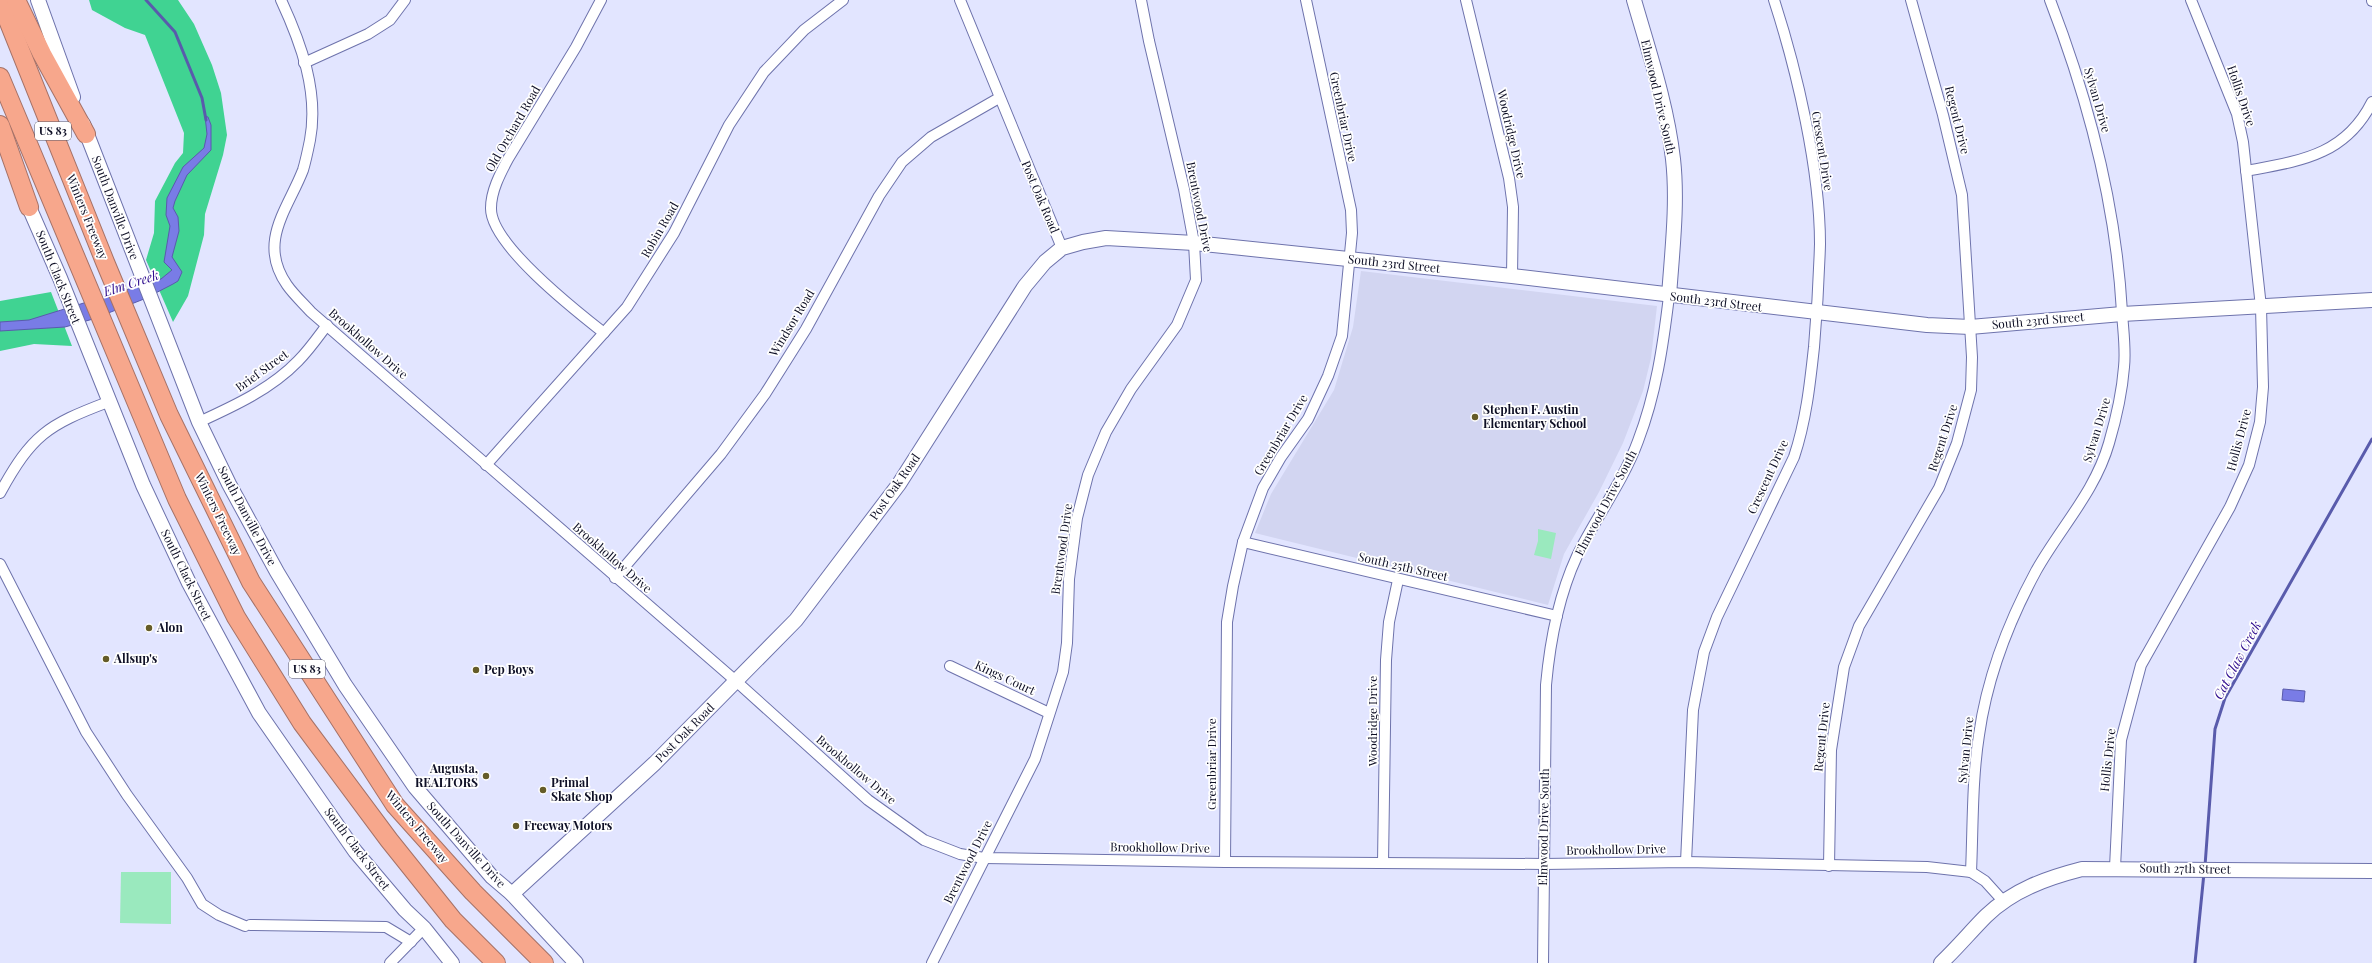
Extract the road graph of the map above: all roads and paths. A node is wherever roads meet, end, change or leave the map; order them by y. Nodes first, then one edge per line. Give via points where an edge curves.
1 (0, 0) edge
2 (16, 0) edge
3 (38, 0) edge
4 (281, 0) edge
5 (405, 0) edge
6 (601, 0) edge
7 (842, 0) edge
8 (960, 0) edge
9 (1141, 0) edge
10 (1306, 0) edge
11 (1466, 0) edge
12 (1634, 0) edge
13 (1774, 0) edge
14 (1911, 0) edge
15 (2050, 0) edge
16 (2191, 0) edge
17 (304, 63) junction
18 (0, 77) edge
19 (999, 98) junction
20 (2372, 102) edge
21 (0, 126) edge
22 (86, 134) junction
23 (0, 140) edge
24 (2246, 171) junction
25 (29, 207) junction
26 (1194, 243) junction
27 (1062, 248) junction
28 (1350, 260) junction
29 (1512, 276) junction
30 (1669, 296) junction
31 (2372, 300) edge
32 (2260, 307) junction
33 (1817, 313) junction
34 (2122, 314) junction
35 (327, 325) junction
36 (1970, 327) junction
37 (604, 333) junction
38 (108, 402) junction
39 (199, 422) junction
40 (486, 465) junction
41 (0, 493) edge
42 (1243, 542) junction
43 (0, 564) edge
44 (615, 578) junction
45 (1398, 580) junction
46 (1557, 616) junction
47 (950, 666) dead end
48 (737, 682) junction
49 (1049, 713) junction
50 (984, 858) junction
51 (1225, 862) junction
52 (1686, 862) junction
53 (1383, 863) junction
54 (1544, 864) junction
55 (1829, 866) junction
56 (2115, 868) junction
57 (2372, 871) edge
58 (1971, 872) junction
59 (512, 894) junction
60 (2004, 902) junction
61 (424, 928) junction
62 (411, 942) junction
63 (390, 963) edge
64 (452, 963) edge
65 (496, 963) edge
66 (544, 963) edge
67 (576, 963) edge
68 (932, 963) edge
69 (1543, 963) edge
70 (1941, 963) edge

1 - 66 highway, Winters Freeway / US 83 via 169,415 251,582 390,798 473,892
2 - 22 highway
3 - 22 main road, South Danville Drive
4 - 17 street, Brookhollow Drive via 297,33
5 - 17 street via 390,20 368,34
6 - 37 street, Old Orchard Road via 499,176 491,209 498,233 528,267
7 - 37 street, Robin Road via 804,30 760,78 729,125 697,192 651,272 627,307
8 - 19 street, Post Oak Road
9 - 26 street, Brentwood Drive
10 - 28 street, Greenbriar Drive via 1351,210
11 - 29 street, Woodridge Drive via 1509,178 1513,206
12 - 30 main road, Elmwood Drive South via 1657,81 1673,161 1674,227
13 - 33 street, Crescent Drive via 1798,86 1816,192 1820,243
14 - 36 street, Regent Drive via 1944,115 1962,195
15 - 34 street, Sylvan Drive via 2084,98 2106,180 2120,269
16 - 24 street, Hollis Drive via 2237,114
17 - 35 street, Brookhollow Drive via 311,90 310,139 303,169 276,230 274,251 280,273 287,285 311,312
18 - 65 highway, Winters Freeway / US 83 via 177,499 236,617 302,723 389,840 453,920
19 - 27 street, Post Oak Road
19 - 44 street, Windsor Road via 931,137 902,162 879,196 806,329 765,394 721,454
20 - 24 street via 2354,130 2333,146 2310,158
21 - 25 highway
22 - 39 main road, South Danville Drive
23 - 25 main road, South Clack Street
24 - 32 street, Hollis Drive
25 - 38 main road, South Clack Street via 60,278
26 - 27 main road, South 23rd Street via 1106,238
26 - 28 main road, South 23rd Street
26 - 49 street, Brentwood Drive via 1196,280 1190,298 1177,325 1131,389 1106,432 1088,474 1076,518 1072,549 1063,672
27 - 48 main road, Post Oak Road via 1045,262 1025,286 899,484 831,576 796,620
28 - 29 main road, South 23rd Street
28 - 42 street, Greenbriar Drive via 1342,336 1328,376 1308,419 1263,488
29 - 30 main road, South 23rd Street
30 - 33 main road, South 23rd Street
30 - 46 street, Elmwood Drive South via 1657,379 1638,442 1623,475 1577,556 1565,584
31 - 32 main road, South 23rd Street
32 - 34 main road, South 23rd Street
32 - 56 street, Hollis Drive via 2263,387 2260,422 2249,465 2230,507 2141,666 2121,740
33 - 36 main road, South 23rd Street
33 - 52 street, Crescent Drive via 1810,380 1800,439 1717,617 1704,652 1693,710
34 - 36 main road, South 23rd Street
34 - 58 street, Sylvan Drive via 2124,366 2120,399 2108,446 2090,487 2034,576 2013,618 1989,688 1978,735
35 - 39 street, Brief Street via 298,361 268,386 238,404
35 - 40 street, Brookhollow Drive
36 - 55 street, Regent Drive via 1971,390 1957,443 1940,488 1859,626 1844,667 1831,750
37 - 40 street, Robin Road
38 - 41 street via 52,426 37,438 13,468
38 - 61 main road, South Clack Street via 189,583 259,713 355,851 405,910
39 - 59 main road, South Danville Drive via 277,572 345,685 415,787 492,877
40 - 44 street, Brookhollow Drive
42 - 45 street, South 25th Street
42 - 51 street, Greenbriar Drive via 1227,622
43 - 62 street via 86,732 127,795 187,878 202,904 219,916 247,925 386,927
44 - 48 street, Brookhollow Drive
45 - 46 street, South 25th Street
45 - 53 street, Woodridge Drive via 1389,622 1386,660
46 - 54 street, Elmwood Drive South via 1546,685
47 - 49 street, Kings Court
48 - 50 street, Brookhollow Drive via 868,800 924,840 960,854
48 - 59 main road, Post Oak Road via 654,764
49 - 50 street, Brentwood Drive via 1035,759
50 - 51 street, Brookhollow Drive
50 - 68 street, Brentwood Drive
51 - 53 street, Brookhollow Drive
52 - 54 street, Brookhollow Drive
52 - 55 street, Brookhollow Drive
53 - 54 street, Brookhollow Drive
54 - 69 street, Elmwood Drive South
55 - 58 street, Brookhollow Drive via 1927,867
56 - 57 main road, South 27th Street
56 - 60 main road, South 27th Street via 2082,869 2036,882
58 - 60 street, Brookhollow Drive via 1985,881
59 - 67 main road, South Danville Drive
60 - 70 main road, South 27th Street
61 - 62 street
61 - 64 main road, South Clack Street
62 - 63 street

